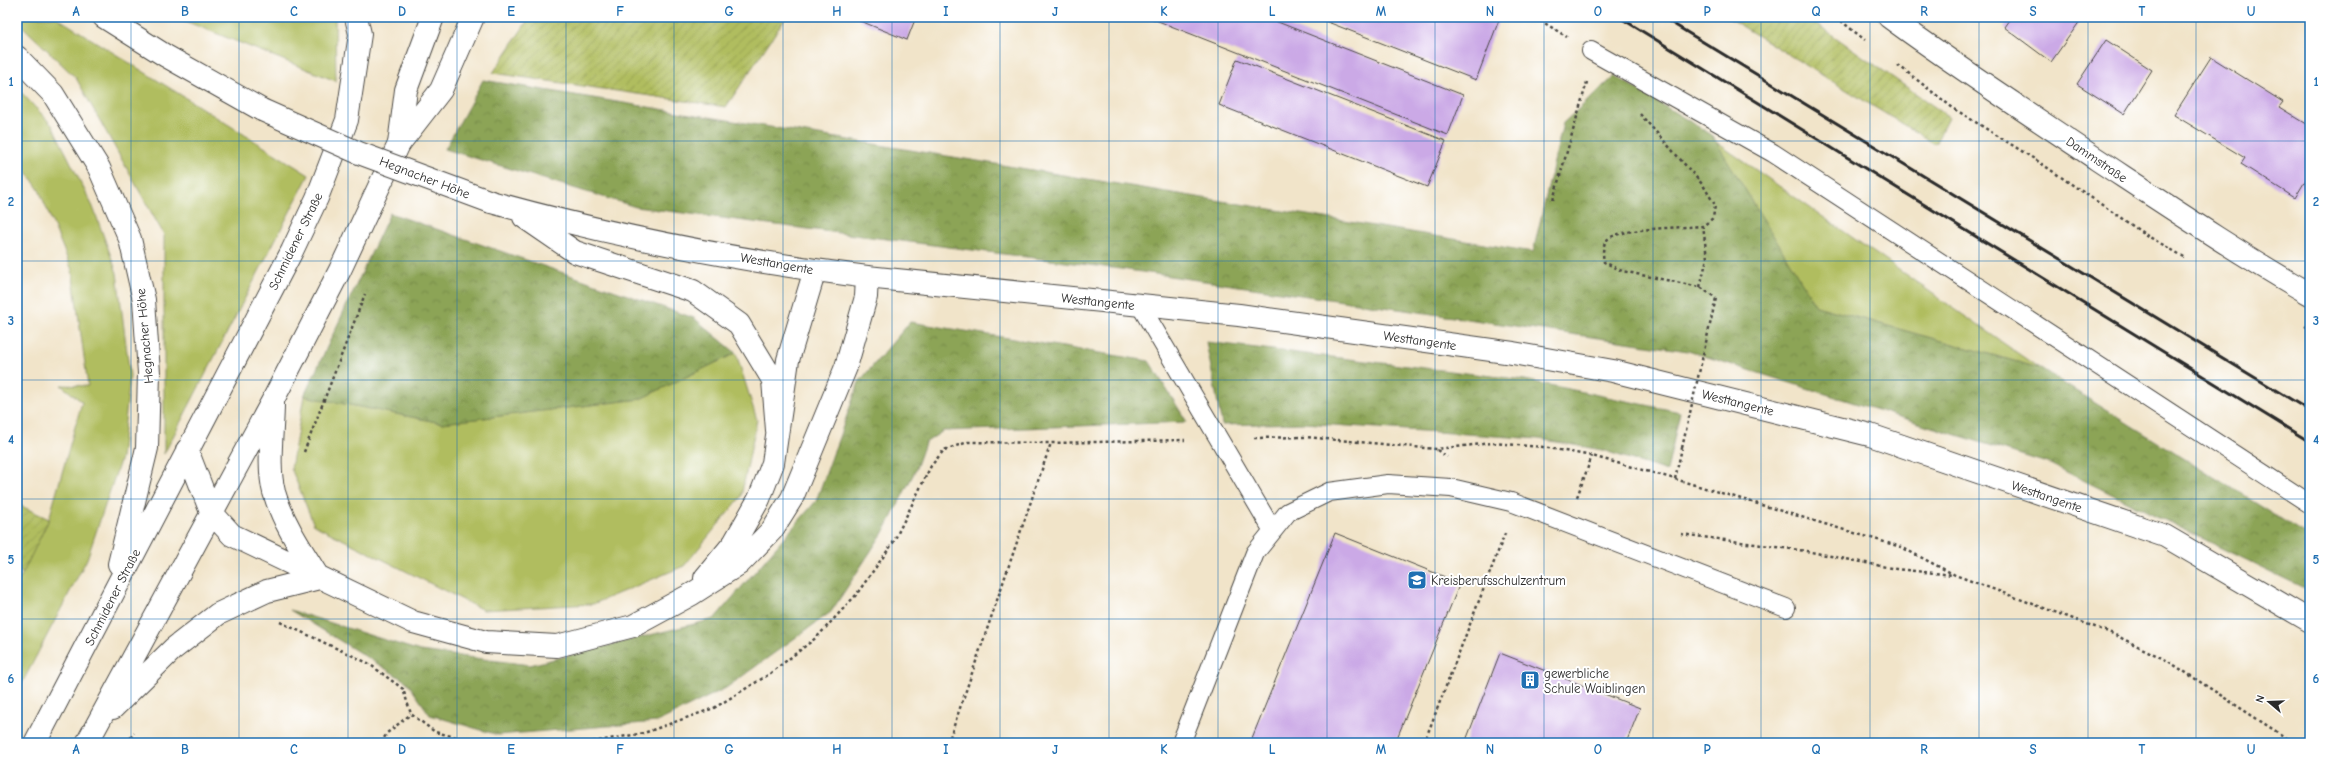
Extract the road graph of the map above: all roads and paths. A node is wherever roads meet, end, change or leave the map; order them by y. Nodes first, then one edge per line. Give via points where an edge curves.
1 (104, 17) edge
2 (356, 17) edge
3 (432, 17) edge
4 (473, 17) edge
5 (1535, 17) edge
6 (1889, 17) edge
7 (1591, 51) junction
8 (17, 57) edge
9 (1635, 109) dead end
10 (399, 144) junction
11 (1553, 200) dead end
12 (500, 205) junction
13 (1703, 226) junction
14 (815, 270) junction
15 (867, 277) junction
16 (1700, 287) junction
17 (366, 292) dead end
18 (2310, 294) edge
19 (1140, 305) junction
20 (273, 400) junction
21 (777, 430) junction
22 (1218, 439) junction
23 (1051, 443) junction
24 (1436, 449) junction
25 (187, 450) junction
26 (303, 454) dead end
27 (1592, 456) junction
28 (1448, 458) dead end
29 (1675, 479) junction
30 (1570, 495) dead end
31 (1576, 498) junction
32 (1584, 500) dead end
33 (2310, 504) edge
34 (211, 512) junction
35 (1273, 531) junction
36 (1677, 533) dead end
37 (1500, 549) dead end
38 (1955, 575) junction
39 (319, 578) junction
40 (692, 594) junction
41 (111, 598) junction
42 (1786, 608) dead end
43 (2310, 620) edge
44 (274, 622) dead end
45 (411, 714) junction
46 (98, 723) junction
47 (135, 731) dead end
48 (36, 743) edge
49 (87, 743) edge
50 (127, 743) edge
51 (381, 743) edge
52 (480, 743) edge
53 (587, 743) edge
54 (948, 743) edge
55 (1181, 743) edge
56 (1424, 743) edge
57 (2294, 743) edge

1 - 12 main road, Hegnacher Höhe, bridge via 166,56 262,110 359,153
2 - 25 main road, Schmidener Straße via 360,34 347,120 318,198
3 - 10 main road via 406,90
4 - 10 main road via 441,90
5 - 7 path
6 - 18 main road, Dammstraße via 1950,62 2150,195
7 - 11 path via 1589,76
7 - 33 lane via 1772,153
8 - 41 main road, Hegnacher Höhe via 53,94 99,168 130,239 144,300 149,373 147,448
9 - 13 path via 1703,185 1715,205 1712,218
10 - 20 main road via 340,270
12 - 14 main road, Westtangente via 576,225
12 - 21 main road via 575,252 693,291 739,324 773,380
13 - 16 path via 1707,258
13 - 16 path via 1621,232 1606,240 1602,250 1604,262 1622,272
14 - 15 main road, Westtangente
14 - 21 main road via 788,360
15 - 19 main road, Westtangente
15 - 40 main road via 866,297 846,367 792,498 772,530 739,564
16 - 29 path, bridge via 1716,298
17 - 26 path
19 - 22 lane
19 - 43 main road, Westtangente via 1238,315 1513,353 1613,371 1870,435 2165,536
20 - 34 main road
20 - 39 main road via 274,491 291,534
21 - 40 main road via 773,463 759,499 734,543
22 - 23 path
22 - 24 path via 1305,437
22 - 35 lane
23 - 53 path via 968,442 944,450 931,466 892,543 856,595 817,637 768,675 714,708 644,733
23 - 54 path
24 - 27 path via 1492,442 1543,447
24 - 28 path
25 - 34 main road
25 - 41 main road, Schmidener Straße
27 - 29 path
27 - 31 path
29 - 38 path via 1901,547
30 - 31 path
31 - 32 path
34 - 39 main road via 232,535
34 - 46 main road
35 - 42 lane via 1288,512 1329,492 1388,484 1451,488 1511,502
35 - 55 lane via 1255,553
36 - 38 path via 1806,551 1896,569
37 - 56 path
38 - 57 path via 2111,633 2168,661
39 - 40 main road via 414,622 486,642 557,646 633,626
39 - 46 main road via 267,591 218,614 173,649
41 - 48 main road, Schmidener Straße
44 - 45 path via 282,621 368,663 403,689
45 - 51 path via 386,733
45 - 52 path via 436,732
46 - 49 main road
47 - 50 path

